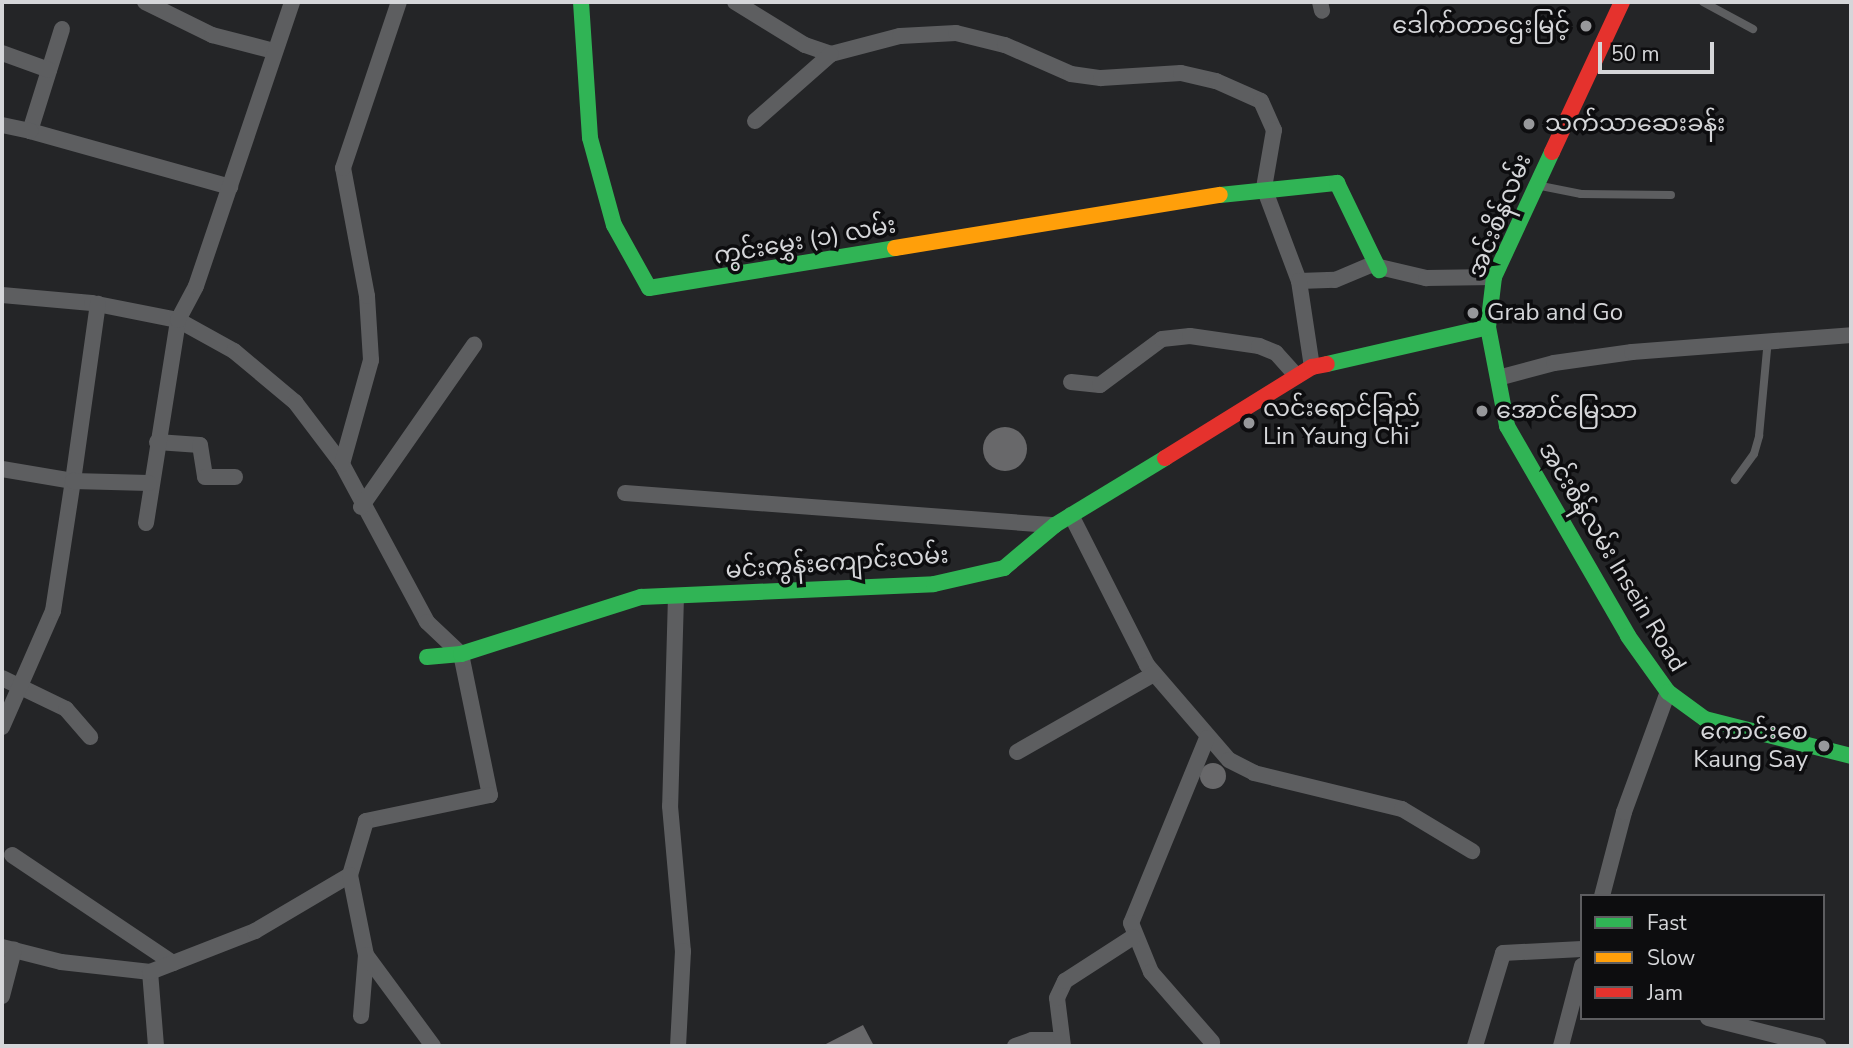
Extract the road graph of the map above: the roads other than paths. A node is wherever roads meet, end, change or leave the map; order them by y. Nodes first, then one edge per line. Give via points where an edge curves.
1 (145, 2) edge
2 (292, 2) edge
3 (400, 2) edge
4 (581, 2) edge
5 (735, 2) edge
6 (1622, 2) edge
7 (1703, 2) edge
8 (62, 29) dead end
9 (1753, 29) dead end
10 (274, 51) junction
11 (2, 53) edge
12 (831, 54) junction
13 (49, 70) junction
14 (755, 121) dead end
15 (2, 125) edge
16 (30, 131) junction
17 (1535, 185) junction
18 (230, 187) junction
19 (1264, 188) junction
20 (1671, 195) dead end
21 (1379, 270) junction
22 (1494, 277) junction
23 (1299, 281) junction
24 (2, 295) edge
25 (98, 304) junction
26 (178, 320) junction
27 (1488, 327) junction
28 (1851, 335) edge
29 (1769, 339) junction
30 (474, 345) dead end
31 (1312, 368) junction
32 (1297, 376) junction
33 (1498, 378) junction
34 (1071, 382) dead end
35 (157, 442) junction
36 (342, 464) junction
37 (2, 469) edge
38 (236, 477) dead end
39 (1735, 480) dead end
40 (74, 481) junction
41 (149, 483) junction
42 (625, 493) dead end
43 (361, 507) junction
44 (1071, 515) junction
45 (146, 523) dead end
46 (1055, 525) junction
47 (676, 596) junction
48 (461, 654) junction
49 (426, 657) dead end
50 (1154, 674) junction
51 (2, 678) edge
52 (21, 689) junction
53 (1668, 692) junction
54 (2, 727) edge
55 (90, 737) dead end
56 (1207, 738) junction
57 (1017, 752) dead end
58 (1851, 756) edge
59 (1472, 850) dead end
60 (12, 855) dead end
61 (350, 875) junction
62 (1603, 894) edge
63 (1133, 937) junction
64 (8, 948) edge
65 (1580, 949) edge
66 (366, 956) junction
67 (173, 963) junction
68 (150, 972) junction
69 (1578, 989) edge
70 (2, 996) edge
71 (361, 1016) dead end
72 (1716, 1020) edge
73 (1212, 1042) dead end
74 (1062, 1043) edge
75 (156, 1046) edge
76 (433, 1046) edge
77 (678, 1046) edge
78 (1015, 1046) edge
79 (1475, 1046) edge
80 (1561, 1046) edge
81 (1819, 1046) edge

1 - 10 street via 212,35
2 - 10 street
3 - 36 street via 343,168 367,296 371,360
4 - 19 street, ကွင်းမွှေး (၁) လမ်း via 590,138 614,225 649,288
5 - 12 street via 805,45
6 - 17 street, အင်းစိန်လမ်း
7 - 9 lane
8 - 13 street
10 - 18 street
11 - 13 street
12 - 14 street
12 - 19 street via 900,36 956,33 1005,45 1071,74 1101,78 1181,73 1216,81 1261,101 1274,130
13 - 16 street
15 - 16 street
16 - 18 street
17 - 20 lane via 1581,194
17 - 22 street, အင်းစိန်လမ်း
18 - 26 street via 196,286
19 - 21 street via 1340,184
19 - 23 street
21 - 22 street via 1426,278
21 - 23 street via 1371,265 1335,281
22 - 27 street, အင်းစိန်လမ်း
23 - 31 street
24 - 25 street
25 - 26 street
25 - 40 street
26 - 35 street
26 - 36 street via 234,351 295,402
27 - 31 street, မင်းကွန်းကျောင်းလမ်း
27 - 33 street, အင်းစိန်လမ်း
28 - 29 street
29 - 33 street via 1554,363
29 - 39 lane via 1759,436 1750,461
30 - 43 street
31 - 32 street, မင်းကွန်းကျောင်းလမ်း
32 - 34 street via 1276,353 1259,346 1189,336 1162,339 1134,354 1100,385
32 - 44 street, မင်းကွန်းကျောင်းလမ်း
33 - 53 street, အင်းစိန်လမ်း Insein Road via 1507,426 1531,473 1628,636
35 - 38 street via 200,445 205,477
35 - 41 street
36 - 43 street
37 - 40 street
40 - 41 street
40 - 52 street via 53,611
41 - 45 street
42 - 46 street
43 - 48 street via 427,622
44 - 46 street, မင်းကွန်းကျောင်းလမ်း
44 - 50 street
46 - 47 street, မင်းကွန်းကျောင်းလမ်း via 1004,568 934,584
47 - 48 street, မင်းကွန်းကျောင်းလမ်း via 641,597
47 - 77 street via 670,806 683,951
48 - 49 street, မင်းကွန်းကျောင်းလမ်း
48 - 61 street via 490,795 366,821
50 - 56 street
50 - 57 street
51 - 52 street
52 - 54 street
52 - 55 street via 66,709
53 - 58 street, အင်းစိန်လမ်း Insein Road via 1705,719
53 - 62 street via 1624,812
56 - 59 street via 1229,760 1254,773 1402,809
56 - 63 street via 1134,905
60 - 67 street
61 - 66 street
61 - 67 street via 256,931
63 - 73 street via 1151,972
63 - 74 street via 1066,981 1057,998
64 - 68 street via 109,970
64 - 70 street
65 - 79 street via 1503,953
66 - 71 street
66 - 76 street
67 - 68 street
68 - 75 street
69 - 80 street
72 - 81 street
74 - 78 street

